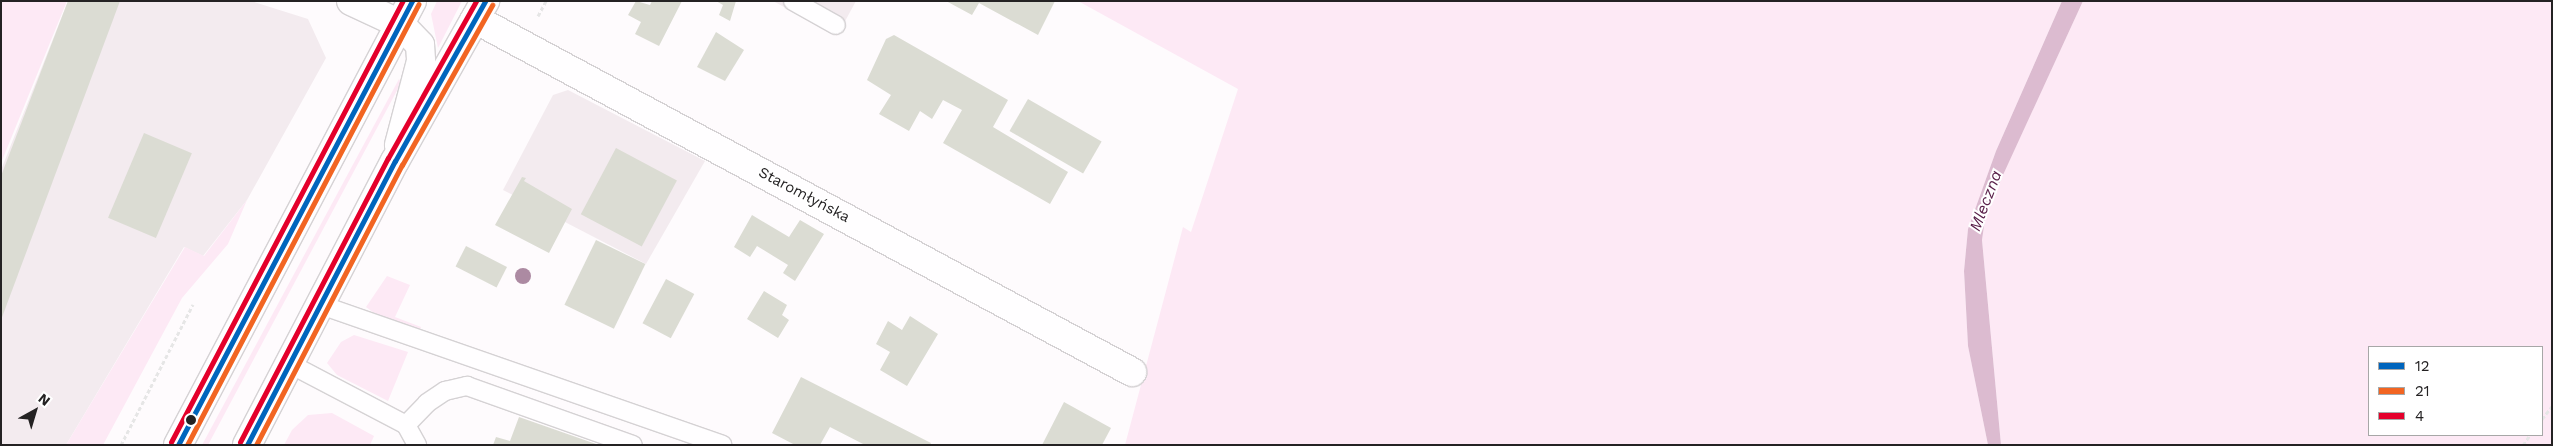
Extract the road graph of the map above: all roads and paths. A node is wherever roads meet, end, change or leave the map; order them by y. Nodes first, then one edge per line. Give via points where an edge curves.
1 (351, 1) edge
2 (793, 1) edge
3 (480, 10) edge
4 (406, 12) edge
5 (836, 25) dead end
6 (395, 161) junction
7 (193, 304) dead end
8 (321, 305) junction
9 (290, 364) junction
10 (1132, 372) dead end
11 (2552, 406) edge
12 (2543, 418) edge
13 (406, 425) junction
14 (121, 445) edge
15 (178, 445) edge
16 (247, 445) edge
17 (417, 445) edge
18 (633, 445) edge
19 (722, 445) edge

1 - 4 main road
2 - 5 lane
3 - 6 main road
3 - 10 main road, Staromłyńska
4 - 6 main road via 420,45 421,61
4 - 15 main road
6 - 8 main road
7 - 14 path
8 - 9 main road
8 - 19 lane
9 - 13 lane
9 - 16 main road
11 - 12 path
13 - 17 lane
13 - 18 lane via 444,391 467,386

